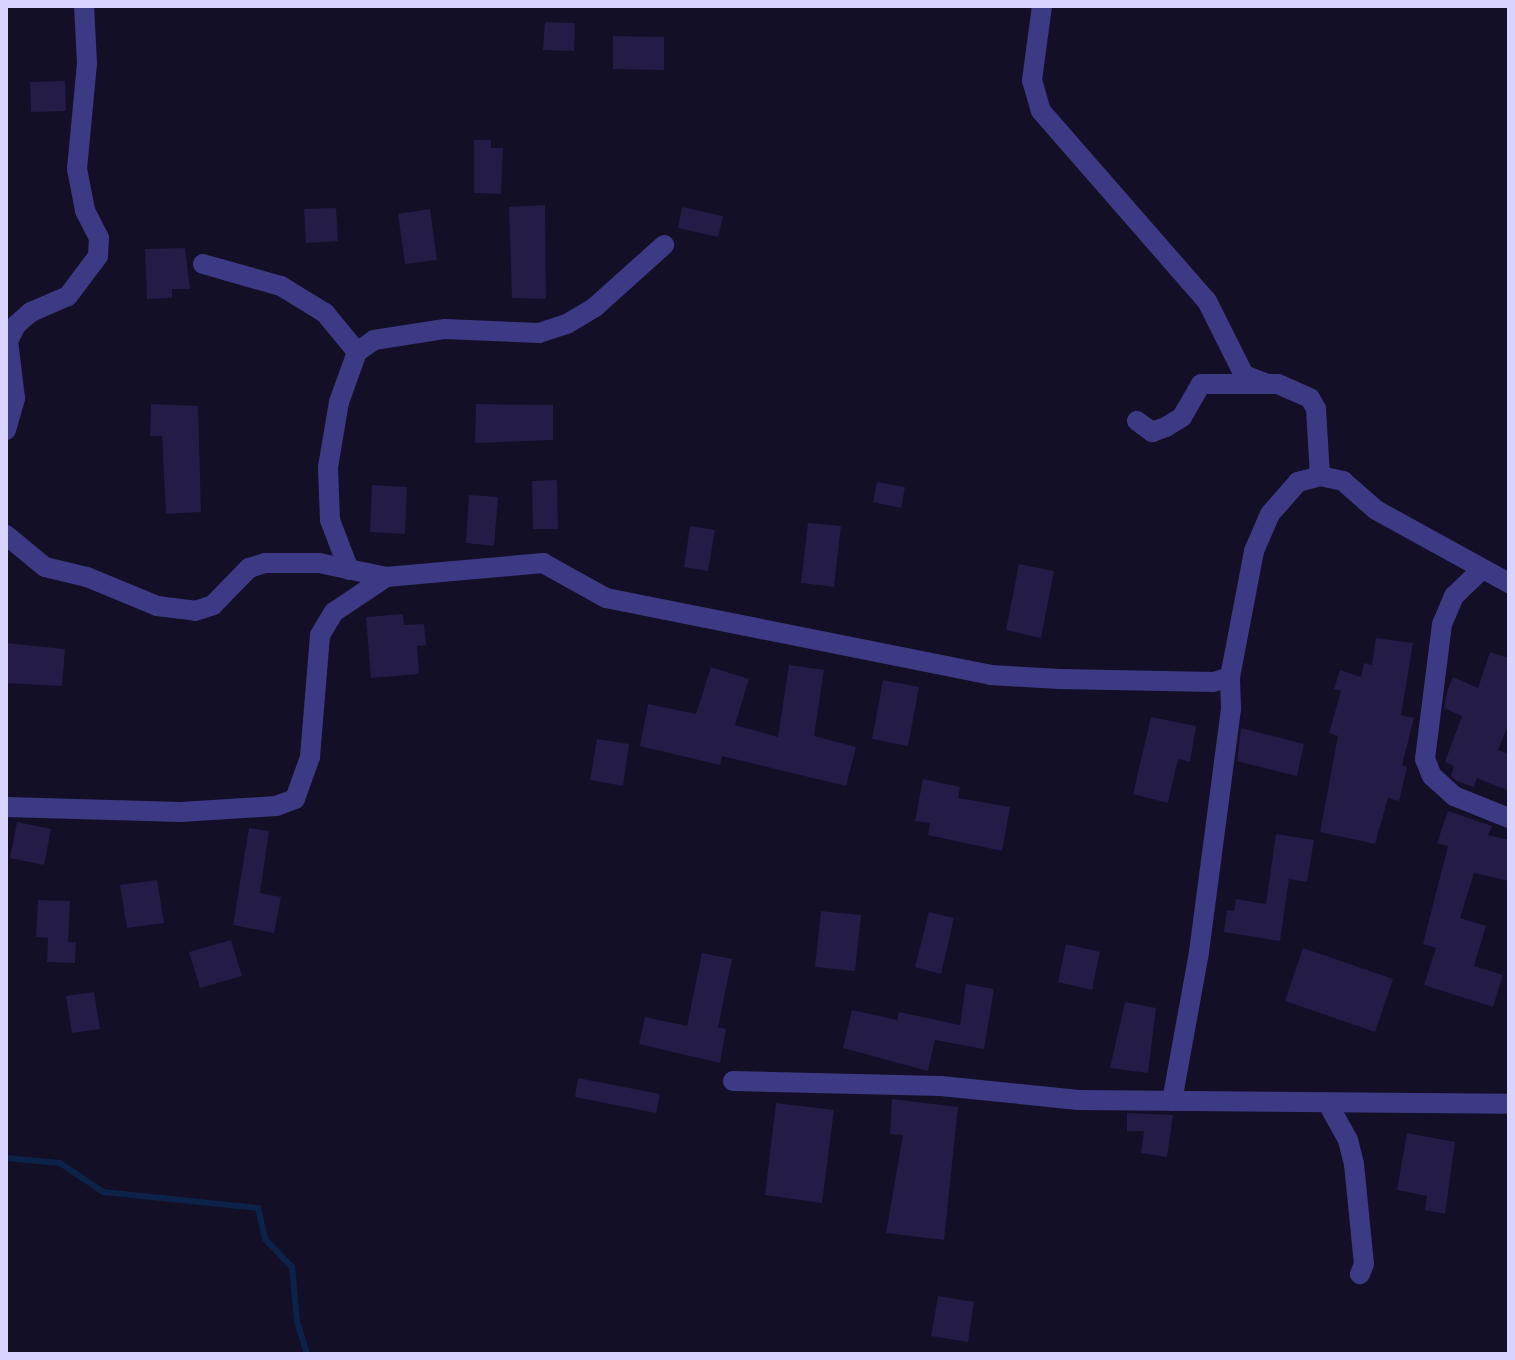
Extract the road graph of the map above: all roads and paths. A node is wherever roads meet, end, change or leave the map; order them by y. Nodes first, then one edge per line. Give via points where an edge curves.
1 (84, 6) edge
2 (1042, 6) edge
3 (664, 245) dead end
4 (203, 264) dead end
5 (357, 352) junction
6 (1265, 383) junction
7 (1137, 421) dead end
8 (6, 430) edge
9 (1320, 476) junction
10 (6, 535) edge
11 (349, 570) junction
12 (1480, 571) junction
13 (386, 577) junction
14 (1509, 583) edge
15 (1230, 677) junction
16 (6, 807) edge
17 (1509, 818) edge
18 (733, 1081) dead end
19 (1172, 1101) junction
20 (1328, 1104) junction
21 (1509, 1104) edge
22 (1360, 1274) dead end

1 - 8 street via 87,63 77,169 85,210 99,238 98,256 68,296 31,312 16,325 8,341 15,398
2 - 6 street via 1032,80 1041,111 1207,301 1244,375
3 - 5 street via 595,307 567,324 539,333 445,329 374,340
4 - 5 street via 281,286 325,313
5 - 11 street via 339,402 328,467 330,520
6 - 7 street via 1201,384 1189,396 1182,417 1166,427 1152,432
6 - 9 street via 1310,398 1316,409
9 - 12 street via 1343,481 1376,510
9 - 15 street via 1298,482 1270,514 1254,551
10 - 11 street via 45,567 87,577 157,606 195,611 213,605 249,568 265,563 319,563
11 - 13 street
12 - 14 street
12 - 17 street via 1454,596 1442,624 1425,759 1432,776 1454,796
13 - 15 street via 543,563 606,598 990,675 1213,682
13 - 16 street via 334,612 320,635 310,757 295,799 276,806 181,812
15 - 19 street via 1231,708 1199,952
18 - 19 street via 941,1086 1078,1100
19 - 20 street
20 - 21 street
20 - 22 street via 1348,1140 1354,1164

